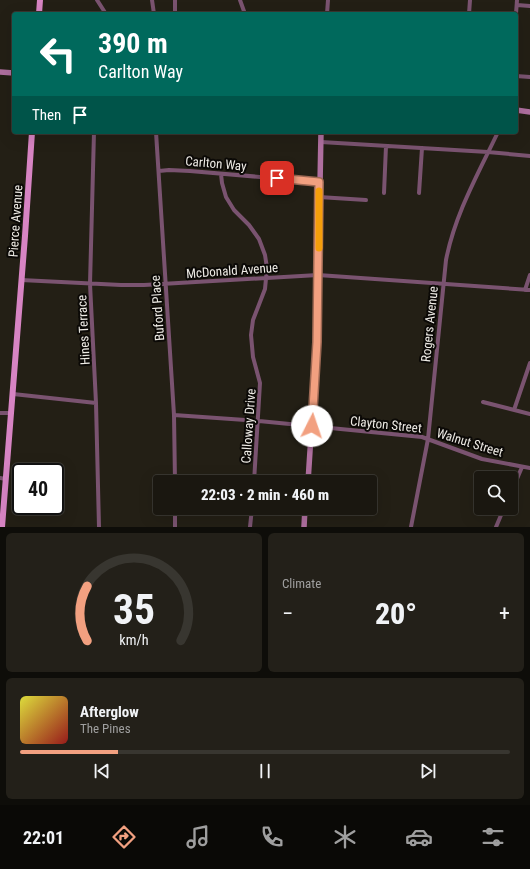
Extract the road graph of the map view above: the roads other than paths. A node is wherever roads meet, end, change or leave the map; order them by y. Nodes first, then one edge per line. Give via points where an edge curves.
1 (40, 0) edge
2 (97, 0) edge
3 (152, 0) edge
4 (175, 0) edge
5 (240, 0) edge
6 (328, 0) edge
7 (470, 0) edge
8 (517, 2) edge
9 (530, 6) edge
10 (39, 12) edge
11 (105, 12) edge
12 (154, 12) edge
13 (175, 12) edge
14 (244, 12) edge
15 (327, 12) edge
16 (469, 12) edge
17 (516, 12) edge
18 (0, 72) edge
19 (12, 73) edge
20 (518, 76) edge
21 (530, 77) edge
22 (518, 110) edge
23 (530, 112) edge
24 (32, 134) edge
25 (94, 134) edge
26 (156, 134) edge
27 (321, 134) edge
28 (497, 134) edge
29 (321, 142) junction
30 (386, 146) junction
31 (422, 148) junction
32 (488, 152) junction
33 (530, 156) edge
34 (159, 171) junction
35 (221, 174) junction
36 (319, 182) junction
37 (384, 193) dead end
38 (419, 193) dead end
39 (319, 198) junction
40 (366, 200) dead end
41 (318, 275) junction
42 (530, 275) edge
43 (267, 277) junction
44 (22, 280) junction
45 (90, 284) junction
46 (166, 284) junction
47 (444, 284) junction
48 (525, 290) junction
49 (530, 290) edge
50 (530, 363) edge
51 (13, 394) junction
52 (483, 402) dead end
53 (96, 403) junction
54 (514, 410) junction
55 (0, 413) edge
56 (11, 413) junction
57 (530, 414) edge
58 (174, 415) junction
59 (259, 421) junction
60 (312, 426) junction
61 (428, 439) junction
62 (522, 467) junction
63 (530, 468) edge
64 (175, 475) edge
65 (255, 475) edge
66 (308, 475) edge
67 (518, 476) edge
68 (3, 479) edge
69 (175, 515) edge
70 (251, 515) edge
71 (305, 515) edge
72 (501, 515) edge
73 (2, 527) edge
74 (99, 527) edge
75 (175, 527) edge
76 (250, 527) edge
77 (304, 527) edge
78 (411, 527) edge
79 (496, 527) edge

1 - 10 main road
2 - 11 street
3 - 12 street
4 - 13 street
5 - 14 street
6 - 15 street
7 - 16 street
8 - 9 street
8 - 17 street
18 - 19 street
20 - 21 street
22 - 23 street
24 - 44 main road, Pierce Avenue
25 - 45 street, Hines Terrace
26 - 34 street, Buford Place
27 - 29 street
28 - 32 street, Rogers Avenue
29 - 30 street
29 - 36 street
30 - 31 street
30 - 37 street
31 - 32 street
31 - 38 street
32 - 33 street
32 - 47 street, Rogers Avenue via 454,227 446,260
34 - 35 street, Carlton Way
34 - 46 street, Buford Place
35 - 36 street, Carlton Way
35 - 43 street, Calloway Drive via 226,197 259,239 265,254
36 - 39 street
39 - 40 street
39 - 41 street
41 - 43 street, McDonald Avenue
41 - 47 street, McDonald Avenue
41 - 60 street
42 - 48 street
43 - 46 street, McDonald Avenue
43 - 59 street, Calloway Drive via 253,320 251,335 253,357 260,383
44 - 45 street, McDonald Avenue
44 - 51 main road, Pierce Avenue
45 - 46 street, McDonald Avenue
45 - 53 street, Hines Terrace
46 - 58 street, Buford Place
47 - 48 street, McDonald Avenue
47 - 61 street, Rogers Avenue
48 - 49 street, McDonald Avenue
50 - 54 street
51 - 53 street
51 - 56 main road, Pierce Avenue
52 - 54 street
53 - 74 street, Hines Terrace
54 - 57 street
55 - 56 street
56 - 68 main road, Pierce Avenue
58 - 59 street, Clayton Street
58 - 64 street, Buford Place
59 - 60 street, Clayton Street
59 - 65 street, Calloway Drive
60 - 61 street, Clayton Street
60 - 66 street
61 - 62 street, Walnut Street via 482,459
61 - 78 street, Rogers Avenue
62 - 63 street, Walnut Street
62 - 67 street
68 - 73 main road, Pierce Avenue
69 - 75 street
70 - 76 street
71 - 77 street
72 - 79 street

